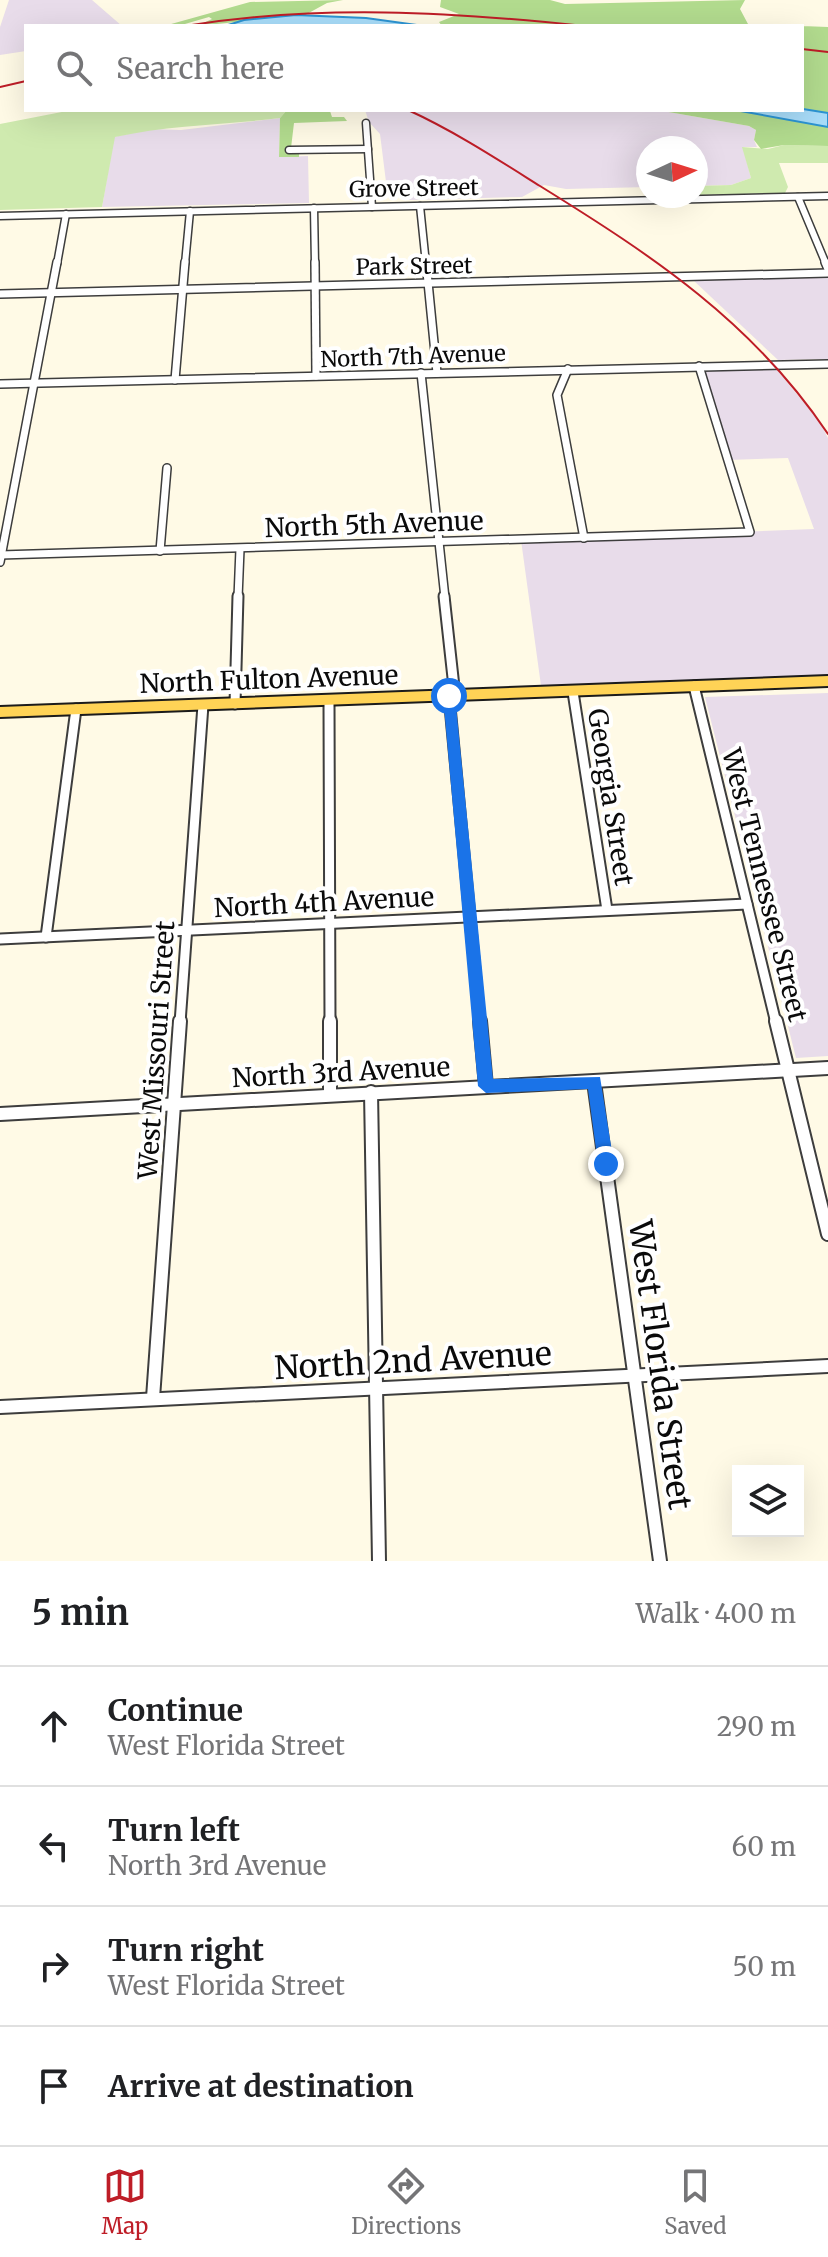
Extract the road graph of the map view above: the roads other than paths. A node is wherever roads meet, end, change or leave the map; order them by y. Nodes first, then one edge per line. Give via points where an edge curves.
1 (366, 123) dead end
2 (368, 149) junction
3 (289, 150) dead end
4 (828, 196) edge
5 (798, 197) junction
6 (420, 206) junction
7 (372, 207) junction
8 (314, 208) junction
9 (190, 211) junction
10 (66, 214) junction
11 (0, 216) edge
12 (828, 271) edge
13 (427, 283) junction
14 (315, 286) junction
15 (183, 289) junction
16 (50, 293) junction
17 (0, 294) edge
18 (828, 364) edge
19 (699, 366) junction
20 (568, 369) junction
21 (421, 373) junction
22 (437, 373) junction
23 (316, 376) junction
24 (175, 380) junction
25 (33, 383) junction
26 (0, 384) edge
27 (167, 468) dead end
28 (584, 538) junction
29 (439, 542) junction
30 (240, 549) junction
31 (160, 551) junction
32 (0, 557) edge
33 (828, 681) edge
34 (694, 686) junction
35 (573, 692) junction
36 (452, 696) junction
37 (329, 702) junction
38 (235, 704) junction
39 (203, 705) junction
40 (76, 709) junction
41 (0, 712) edge
42 (747, 904) junction
43 (607, 910) junction
44 (470, 917) junction
45 (328, 923) junction
46 (186, 931) junction
47 (46, 937) junction
48 (0, 939) edge
49 (828, 1068) edge
50 (788, 1071) junction
51 (594, 1082) junction
52 (486, 1086) junction
53 (371, 1092) junction
54 (330, 1094) junction
55 (174, 1104) junction
56 (0, 1114) edge
57 (828, 1234) edge
58 (828, 1366) edge
59 (635, 1376) junction
60 (376, 1387) junction
61 (153, 1398) junction
62 (0, 1407) edge
63 (379, 1561) edge
64 (660, 1561) edge

1 - 2 street
2 - 3 street
2 - 7 street
4 - 5 street, Grove Street
5 - 6 street, Grove Street
5 - 12 street
6 - 7 street, Grove Street
6 - 13 street
7 - 8 street, Grove Street
8 - 9 street, Grove Street
8 - 14 street
9 - 10 street, Grove Street
9 - 15 street
10 - 11 street, Grove Street
10 - 16 street
12 - 13 street, Park Street
13 - 14 street, Park Street
13 - 22 street
14 - 15 street, Park Street
14 - 23 street
15 - 16 street, Park Street
15 - 24 street
16 - 17 street, Park Street
16 - 25 street
18 - 19 street, North 7th Avenue
19 - 20 street, North 7th Avenue
19 - 28 street, North 5th Avenue via 750,532
20 - 22 street, North 7th Avenue
20 - 28 street via 557,395
21 - 22 street, North 7th Avenue
21 - 23 street, North 7th Avenue
21 - 29 street
23 - 24 street, North 7th Avenue
24 - 25 street, North 7th Avenue
25 - 26 street, North 7th Avenue
25 - 32 street
27 - 31 street
28 - 29 street, North 5th Avenue
29 - 30 street, North 5th Avenue
29 - 36 street
30 - 31 street, North 5th Avenue
30 - 38 street
31 - 32 street, North 5th Avenue
33 - 34 main road, North Fulton Avenue
34 - 35 main road, North Fulton Avenue
34 - 42 street, West Tennessee Street
35 - 36 main road, North Fulton Avenue
35 - 43 street, Georgia Street
36 - 37 main road, North Fulton Avenue
36 - 44 street
37 - 38 main road, North Fulton Avenue
37 - 45 street
38 - 39 main road, North Fulton Avenue
39 - 40 main road, North Fulton Avenue
39 - 46 street, West Missouri Street
40 - 41 main road, North Fulton Avenue
40 - 47 street
42 - 43 street, North 4th Avenue
42 - 50 street, West Tennessee Street
43 - 44 street, North 4th Avenue
44 - 45 street, North 4th Avenue
44 - 52 street
45 - 46 street, North 4th Avenue
45 - 54 street
46 - 47 street, North 4th Avenue
46 - 55 street, West Missouri Street
47 - 48 street, North 4th Avenue
49 - 50 street, North 3rd Avenue
50 - 51 street, North 3rd Avenue
50 - 57 street, West Tennessee Street
51 - 52 street, North 3rd Avenue
51 - 59 street, West Florida Street
52 - 53 street, North 3rd Avenue
53 - 54 street, North 3rd Avenue
53 - 60 street
54 - 55 street, North 3rd Avenue
55 - 56 street, North 3rd Avenue
55 - 61 street, West Missouri Street
58 - 59 street, North 2nd Avenue
59 - 60 street, North 2nd Avenue
59 - 64 street, West Florida Street
60 - 61 street, North 2nd Avenue
60 - 63 street
61 - 62 street, North 2nd Avenue

